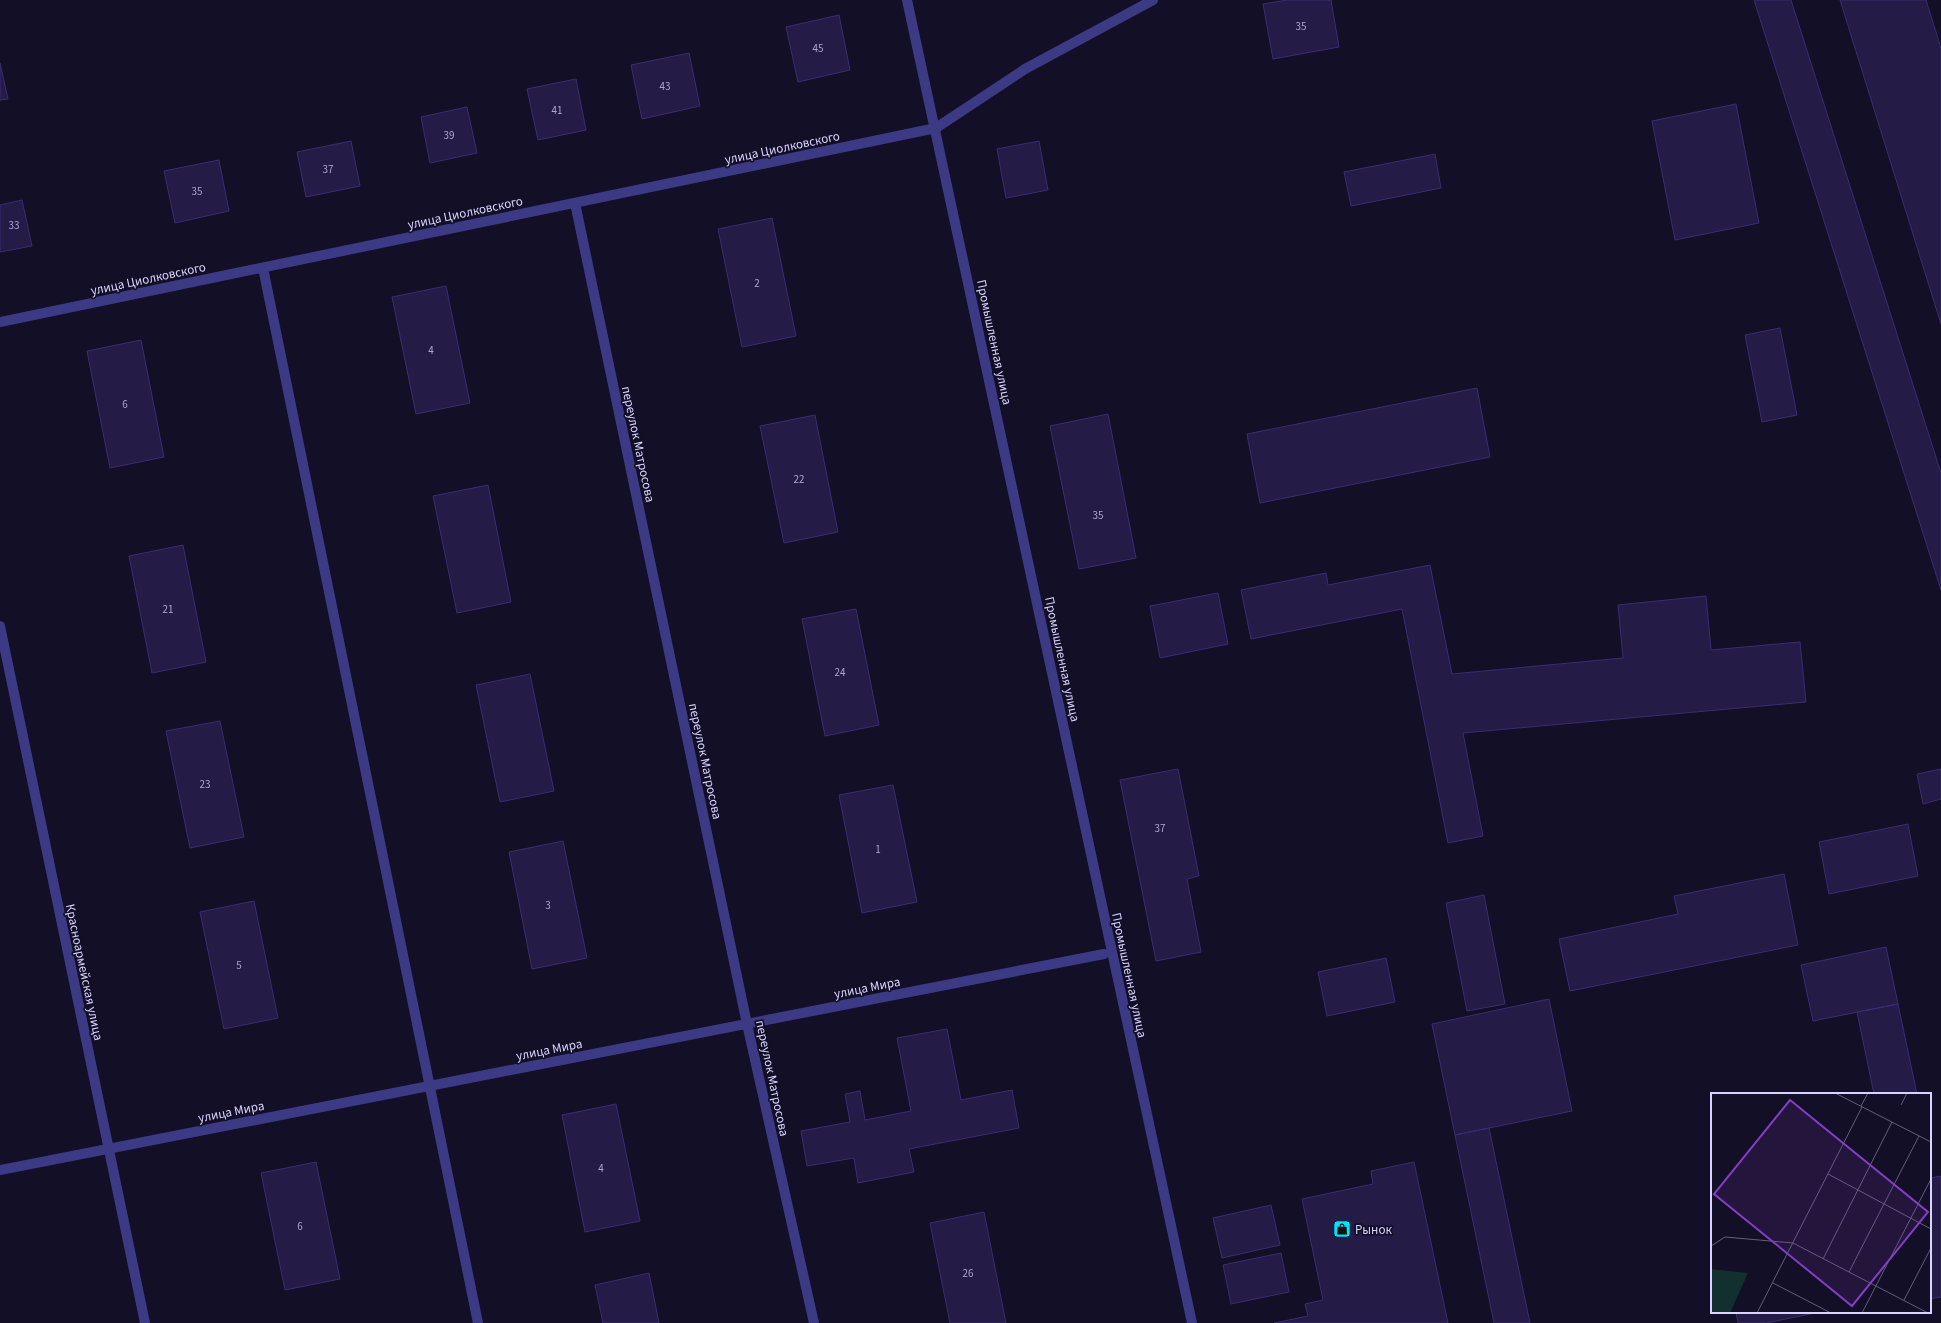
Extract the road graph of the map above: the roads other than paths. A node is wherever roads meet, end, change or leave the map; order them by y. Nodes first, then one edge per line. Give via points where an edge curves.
1 (907, 0) edge
2 (1153, 0) edge
3 (936, 128) junction
4 (575, 203) junction
5 (264, 268) junction
6 (0, 322) edge
7 (0, 626) edge
8 (1104, 954) dead end
9 (747, 1024) junction
10 (430, 1086) junction
11 (108, 1148) junction
12 (0, 1170) edge
13 (145, 1323) edge
14 (478, 1323) edge
15 (814, 1323) edge
16 (1192, 1323) edge

1 - 3 street, Промышленная улица
2 - 3 street via 1025,69
3 - 4 street, улица Циолковского
3 - 16 street, Промышленная улица
4 - 5 street, улица Циолковского
4 - 9 street, переулок Матросова
5 - 6 street, улица Циолковского
5 - 10 street
7 - 11 street, Красноармейская улица
8 - 9 street, улица Мира
9 - 10 street, улица Мира
9 - 15 street, переулок Матросова
10 - 11 street, улица Мира
10 - 14 street
11 - 12 street, улица Мира
11 - 13 street, Красноармейская улица

